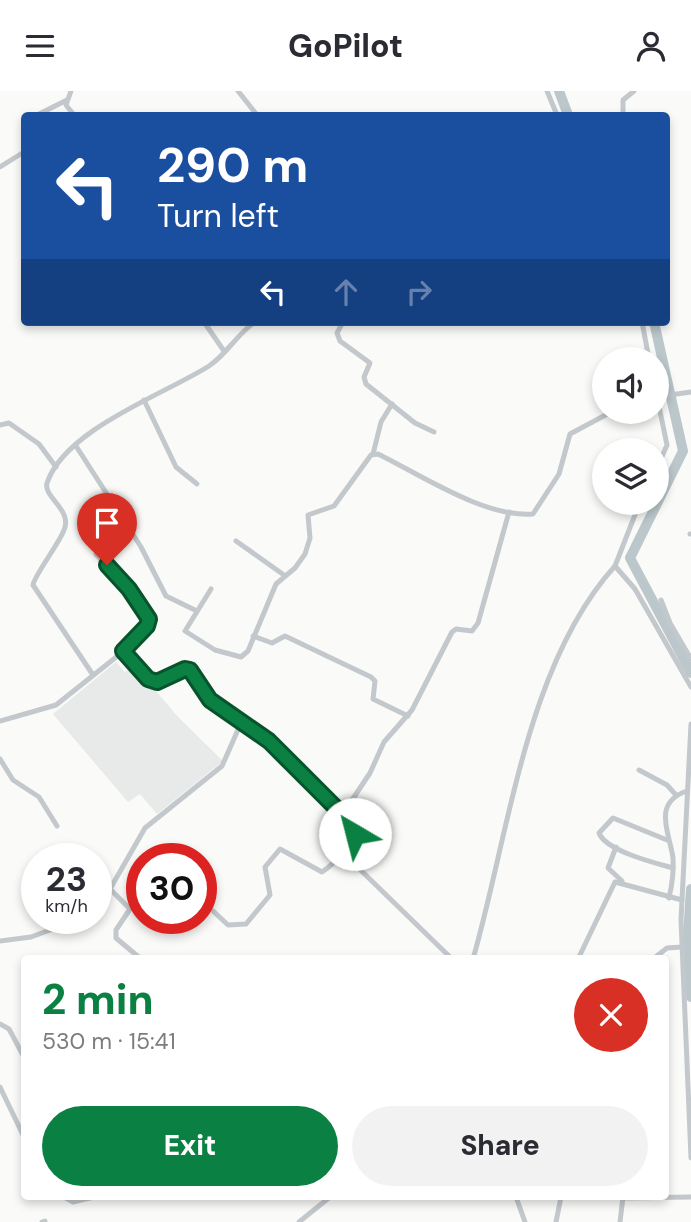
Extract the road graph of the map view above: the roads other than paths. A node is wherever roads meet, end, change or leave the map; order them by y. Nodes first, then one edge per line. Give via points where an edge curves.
1 (71, 91) edge
2 (238, 91) edge
3 (547, 91) edge
4 (635, 91) edge
5 (67, 100) junction
6 (43, 112) edge
7 (72, 112) edge
8 (255, 112) edge
9 (556, 112) edge
10 (623, 112) edge
11 (21, 154) edge
12 (0, 167) edge
13 (207, 326) edge
14 (252, 326) edge
15 (340, 326) edge
16 (643, 326) edge
17 (647, 347) edge
18 (224, 351) junction
19 (691, 392) edge
20 (669, 395) edge
21 (144, 400) junction
22 (392, 404) junction
23 (592, 422) edge
24 (0, 425) edge
25 (434, 432) dead end
26 (76, 446) junction
27 (373, 454) junction
28 (56, 467) junction
29 (197, 484) dead end
30 (509, 512) junction
31 (635, 515) edge
32 (236, 541) dead end
33 (96, 554) dead end
34 (615, 566) junction
35 (285, 575) junction
36 (211, 589) dead end
37 (661, 600) dead end
38 (197, 611) junction
39 (253, 636) junction
40 (123, 651) junction
41 (691, 659) edge
42 (93, 675) junction
43 (691, 687) edge
44 (408, 716) junction
45 (0, 721) edge
46 (241, 723) junction
47 (691, 724) edge
48 (0, 759) edge
49 (639, 770) dead end
50 (687, 791) junction
51 (676, 795) junction
52 (342, 815) junction
53 (57, 826) dead end
54 (667, 840) junction
55 (617, 847) junction
56 (342, 852) junction
57 (673, 868) junction
58 (623, 883) junction
59 (112, 886) edge
60 (112, 891) edge
61 (669, 898) junction
62 (681, 900) junction
63 (217, 915) edge
64 (39, 934) edge
65 (0, 941) edge
66 (682, 947) junction
67 (136, 955) edge
68 (448, 955) edge
69 (474, 955) edge
70 (580, 955) edge
71 (658, 955) edge
72 (0, 1024) edge
73 (21, 1051) edge
74 (0, 1087) edge
75 (21, 1131) edge
76 (691, 1158) edge
77 (669, 1197) edge
78 (691, 1197) edge
79 (318, 1200) edge
80 (326, 1200) edge
81 (517, 1200) edge
82 (560, 1200) edge
83 (623, 1200) edge
84 (320, 1205) junction
85 (299, 1222) edge
86 (525, 1222) edge
87 (556, 1222) edge
88 (621, 1222) edge

1 - 5 street
2 - 8 street
3 - 9 street
4 - 10 street via 623,100
5 - 6 street
5 - 7 street
11 - 12 street
13 - 18 street
14 - 18 street
15 - 22 street via 340,341 369,361 366,384
16 - 17 street
18 - 21 street via 211,364
19 - 20 street
21 - 26 street via 110,418
21 - 29 street via 176,467
22 - 25 street
22 - 27 street via 381,422
23 - 30 street via 570,434 561,470 536,511
24 - 28 street via 9,423 28,434
26 - 28 street
26 - 38 street via 141,547 166,596
27 - 30 street
27 - 35 street via 334,506 308,515 310,538 305,554
28 - 42 street via 46,487 64,514 66,528 33,585
30 - 44 street via 478,623 472,631 452,632
31 - 34 street
32 - 35 street
33 - 40 street via 149,619
34 - 43 street via 635,589
34 - 69 street via 593,593 548,676
35 - 39 street via 276,584
36 - 38 street
37 - 41 street
38 - 39 street via 186,631 215,650 241,657
39 - 44 street via 272,643 285,636 371,677 375,681 373,699
40 - 42 street
40 - 46 street via 153,682 190,670 210,700
42 - 45 street via 56,705
44 - 52 street via 384,742
46 - 52 street via 269,741
46 - 59 street via 222,766 145,828
47 - 50 street
48 - 53 street via 13,780 39,797
49 - 51 street
50 - 51 street
50 - 62 street
51 - 54 street via 669,804
52 - 56 street via 355,830
54 - 55 street via 609,818 599,833
54 - 57 street
55 - 57 street
55 - 58 street via 608,868
56 - 63 street via 322,872 280,849 265,867 270,895 250,921 228,925
56 - 68 street
57 - 61 street
58 - 61 street
58 - 70 street via 615,882 610,888
60 - 67 street via 130,909 116,930 116,939
61 - 62 street
62 - 66 street
64 - 65 street
66 - 71 street via 667,948
66 - 76 street
72 - 73 street via 9,1029
74 - 75 street
77 - 78 street
79 - 84 street
80 - 84 street
81 - 86 street
82 - 87 street
83 - 88 street
84 - 85 street

